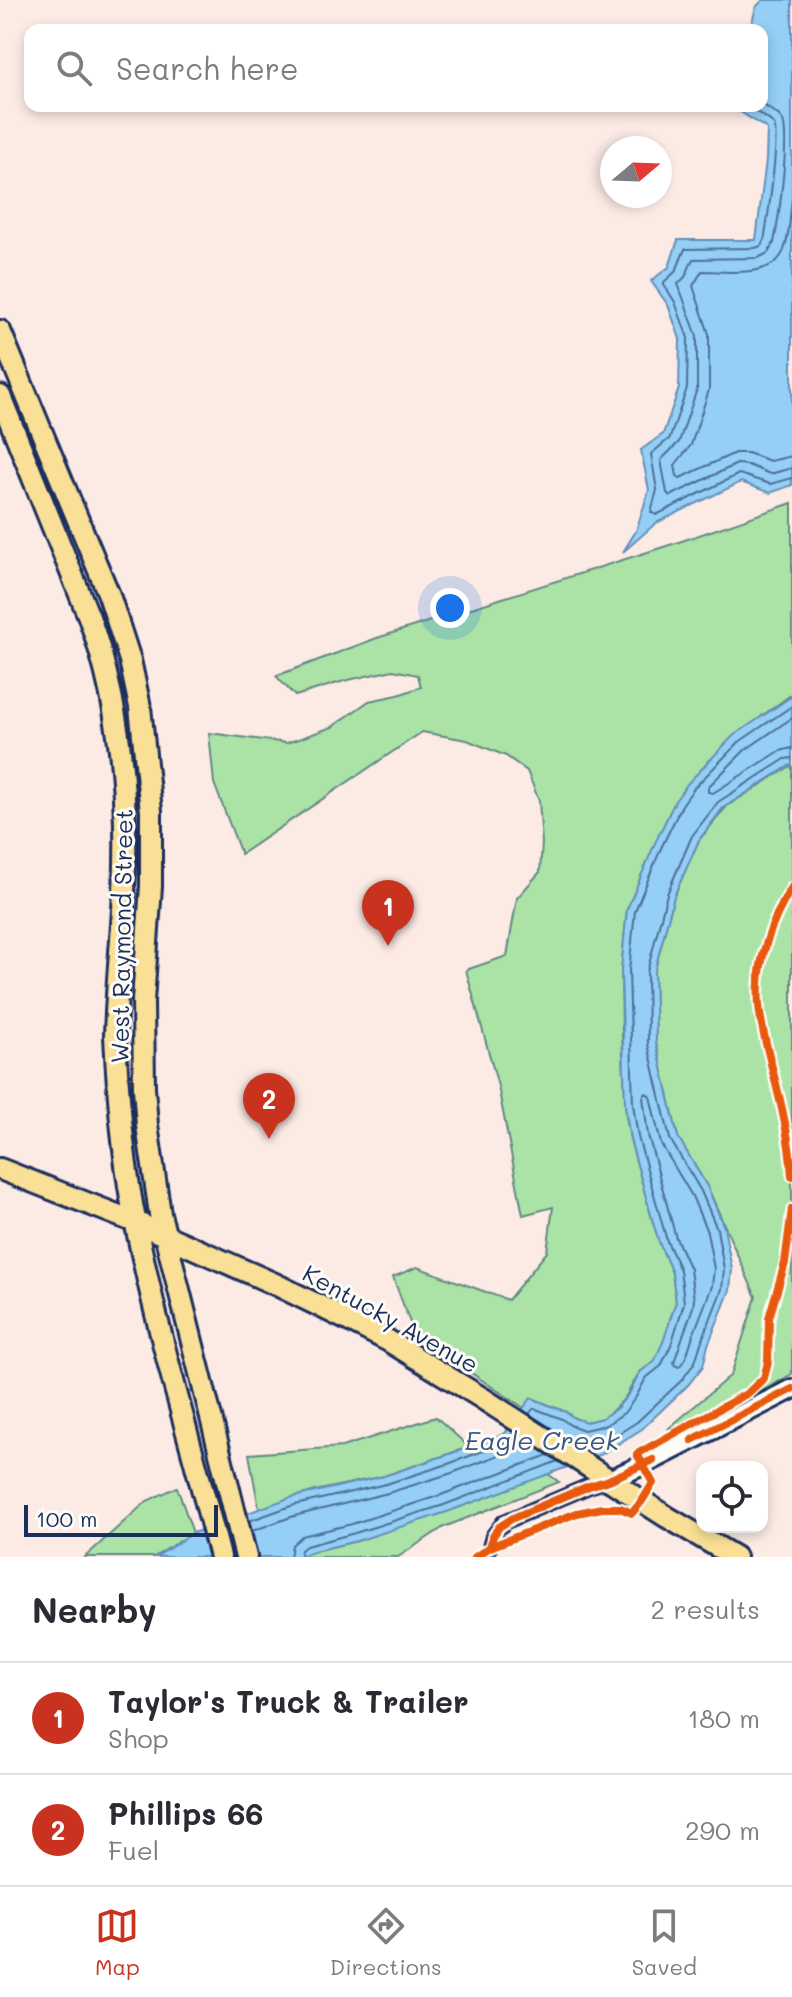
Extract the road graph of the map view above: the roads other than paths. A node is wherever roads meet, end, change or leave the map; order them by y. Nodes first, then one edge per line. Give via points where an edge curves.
1 (0, 331) edge
2 (0, 396) edge
3 (0, 1169) edge
4 (135, 1222) junction
5 (165, 1235) junction
6 (792, 1389) edge
7 (609, 1480) junction
8 (490, 1547) dead end
9 (220, 1557) edge
10 (246, 1557) edge
11 (735, 1557) edge

1 - 5 main road, West Raymond Street via 109,595 140,707 151,811 144,1088
2 - 4 main road, West Raymond Street via 99,646 118,734 125,828 116,1062
3 - 4 main road, Kentucky Avenue
4 - 5 main road, Kentucky Avenue
4 - 9 main road, West Raymond Street
5 - 7 main road, Kentucky Avenue via 359,1325
5 - 10 main road, West Raymond Street
6 - 7 main road
7 - 8 street via 504,1522
7 - 11 main road, Kentucky Avenue

